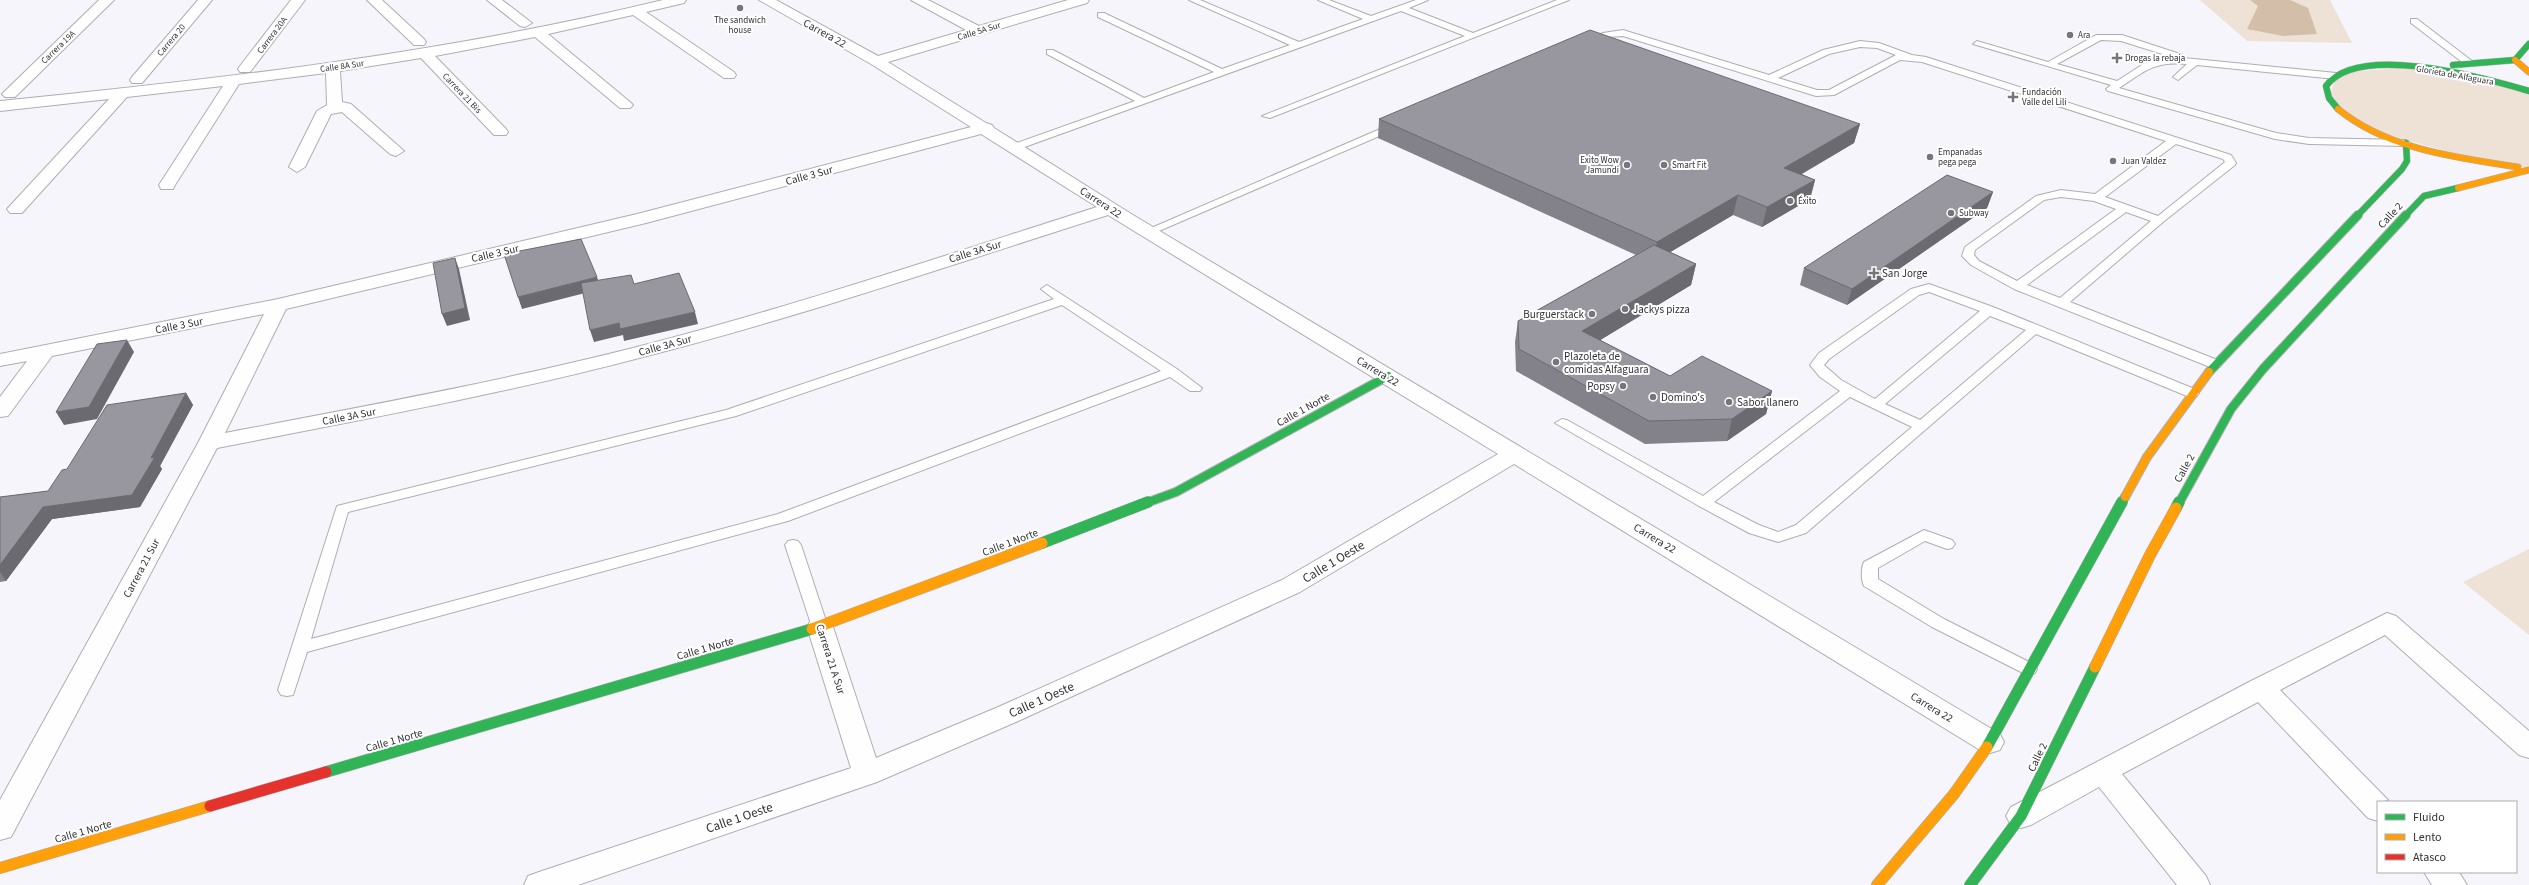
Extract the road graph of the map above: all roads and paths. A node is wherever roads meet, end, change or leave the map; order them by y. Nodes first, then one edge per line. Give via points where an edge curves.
1 (107, 0) edge
2 (205, 0) edge
3 (298, 0) edge
4 (374, 0) edge
5 (494, 0) edge
6 (679, 0) edge
7 (766, 0) edge
8 (918, 0) edge
9 (1049, 0) edge
10 (1082, 0) edge
11 (1193, 0) edge
12 (1322, 0) edge
13 (1424, 0) edge
14 (1565, 0) edge
15 (626, 4) edge
16 (1062, 6) junction
17 (1401, 8) junction
18 (1101, 15) dead end
19 (1370, 19) junction
20 (2414, 21) dead end
21 (525, 23) junction
22 (978, 31) junction
23 (537, 32) junction
24 (1473, 36) junction
25 (1977, 44) dead end
26 (2529, 44) edge
27 (1298, 45) junction
28 (421, 47) junction
29 (1577, 47) edge
30 (1050, 52) dead end
31 (1908, 56) junction
32 (2515, 60) junction
33 (876, 61) junction
34 (2195, 62) junction
35 (2469, 64) junction
36 (2049, 65) junction
37 (333, 67) junction
38 (2414, 67) junction
39 (245, 69) junction
40 (2529, 72) edge
41 (1222, 73) junction
42 (729, 75) dead end
43 (2336, 76) junction
44 (2178, 77) dead end
45 (1771, 78) junction
46 (137, 80) junction
47 (234, 80) junction
48 (2117, 84) junction
49 (2529, 91) edge
50 (5, 94) edge
51 (122, 94) junction
52 (2190, 100) dead end
53 (1143, 101) junction
54 (625, 105) dead end
55 (0, 106) edge
56 (335, 107) junction
57 (2181, 109) junction
58 (1267, 116) dead end
59 (1402, 122) edge
60 (986, 128) junction
61 (500, 132) dead end
62 (2174, 140) junction
63 (2406, 143) junction
64 (1015, 147) junction
65 (396, 151) dead end
66 (297, 167) dead end
67 (2529, 169) edge
68 (167, 186) dead end
69 (2097, 198) junction
70 (1112, 208) junction
71 (2124, 208) junction
72 (16, 209) dead end
73 (2159, 220) junction
74 (1148, 232) junction
75 (2018, 286) junction
76 (1047, 289) dead end
77 (1064, 300) junction
78 (2062, 303) junction
79 (278, 305) junction
80 (1989, 310) junction
81 (2035, 329) junction
82 (45, 351) junction
83 (0, 360) edge
84 (2215, 364) junction
85 (1172, 372) junction
86 (1388, 376) junction
87 (1196, 388) dead end
88 (1849, 391) junction
89 (2192, 393) junction
90 (1876, 404) junction
91 (0, 411) edge
92 (1562, 423) dead end
93 (1921, 426) junction
94 (209, 443) junction
95 (1516, 453) junction
96 (1704, 503) junction
97 (1947, 544) dead end
98 (793, 545) dead end
99 (820, 627) junction
100 (300, 648) junction
101 (2029, 669) junction
102 (2261, 688) junction
103 (287, 690) dead end
104 (1990, 742) junction
105 (2529, 747) edge
106 (2103, 771) junction
107 (867, 774) junction
108 (2377, 808) edge
109 (2021, 816) junction
110 (0, 828) edge
111 (0, 868) edge
112 (2440, 873) edge
113 (538, 885) edge
114 (1877, 885) edge
115 (1970, 885) edge
116 (2195, 885) edge
117 (2452, 885) edge

1 - 50 street, Carrera 19A
2 - 46 street, Carrera 20
3 - 39 street, Carrera 20A
4 - 28 street, Carrera 21 Bis
5 - 21 street
6 - 15 street, Calle 8A Sur
7 - 33 street, Carrera 22
8 - 22 street
9 - 16 street
10 - 16 street, Calle 5A Sur
11 - 27 lane
12 - 19 lane
13 - 17 lane
14 - 24 lane
15 - 21 street, Calle 8A Sur
15 - 23 street, Calle 8A Sur
15 - 42 street
16 - 22 street, Calle 5A Sur
17 - 19 lane
17 - 24 lane
18 - 41 lane
19 - 27 lane
20 - 35 lane
21 - 28 street, Calle 8A Sur
22 - 33 street, Calle 5A Sur
23 - 28 street, Calle 8A Sur
23 - 54 street
24 - 58 lane
25 - 36 lane
26 - 32 main road
27 - 41 lane
28 - 37 street, Calle 8A Sur
28 - 39 street, Calle 8A Sur
28 - 61 street, Carrera 21 Bis
29 - 45 lane via 1606,35 1623,34
30 - 53 lane
31 - 45 lane via 1877,46 1861,44 1828,52
31 - 45 lane via 1899,57 1831,93 1816,93
31 - 62 lane via 1923,58
32 - 35 main road
32 - 40 main road
33 - 60 street, Carrera 22
34 - 36 lane via 2122,38 2099,37
34 - 43 lane
34 - 44 lane
34 - 48 lane via 2172,60 2151,63
35 - 38 main road
36 - 48 lane
37 - 47 street, Calle 8A Sur
37 - 56 street
38 - 43 main road, Glorieta de Alfaguara via 2364,68
38 - 49 main road, Glorieta de Alfaguara via 2467,75
39 - 46 street, Calle 8A Sur
41 - 53 lane
43 - 63 main road via 2326,86 2329,98 2344,113 2370,129
46 - 50 street, Calle 8A Sur
47 - 51 street, Calle 8A Sur
47 - 68 street
48 - 57 lane via 2111,89
51 - 55 street, Calle 8A Sur
51 - 72 street
52 - 57 lane
53 - 64 lane
56 - 65 street via 346,107
56 - 66 street via 326,111
57 - 63 lane via 2275,136 2309,140
59 - 74 lane
60 - 64 street, Carrera 22
60 - 79 street, Calle 3 Sur via 640,219
62 - 69 lane
62 - 73 lane via 2220,154 2231,162
63 - 67 main road via 2448,156
63 - 84 main road via 2407,161 2402,169
64 - 70 street, Carrera 22
67 - 109 main road, Calle 2 via 2424,196 2262,369 2231,409 2150,554
69 - 71 lane
69 - 75 lane via 2052,193 2040,198 1969,249 1968,256 1975,263
70 - 74 street, Carrera 22
70 - 94 street, Calle 3A Sur via 737,326 642,351 422,401
71 - 73 lane
71 - 75 lane
73 - 78 lane
74 - 86 street, Carrera 22
75 - 78 lane
76 - 77 lane
77 - 85 lane
77 - 100 lane via 730,413 342,509
78 - 84 lane
79 - 82 street, Calle 3 Sur
79 - 94 street, Carrera 21 Sur
80 - 81 lane
80 - 88 lane via 1929,288 1916,292 1824,356 1817,365 1822,373
80 - 90 lane
81 - 89 lane
81 - 93 lane
82 - 83 street, Calle 3 Sur
82 - 91 street
84 - 89 main road
85 - 87 lane
85 - 100 lane via 783,518
86 - 95 street, Carrera 22
86 - 99 main road, Calle 1 Norte via 1176,492
88 - 90 lane
88 - 96 lane
89 - 101 main road via 2147,457
90 - 93 lane
92 - 96 lane
93 - 96 lane via 1801,529 1778,537 1754,529
94 - 110 street, Carrera 21 Sur
95 - 104 street, Carrera 22
95 - 107 street, Calle 1 Oeste via 1291,586 1006,715
97 - 101 lane via 1924,535 1870,566 1870,582 1938,623
98 - 99 lane, Carrera 21 A Sur
99 - 107 street, Carrera 21 A Sur
99 - 111 main road, Calle 1 Norte
100 - 103 lane
101 - 104 main road
102 - 105 street via 2387,622
102 - 106 street
102 - 108 street
104 - 114 main road via 1954,794
106 - 109 street
106 - 116 street
107 - 113 street, Calle 1 Oeste
109 - 115 main road, Calle 2
112 - 117 street

